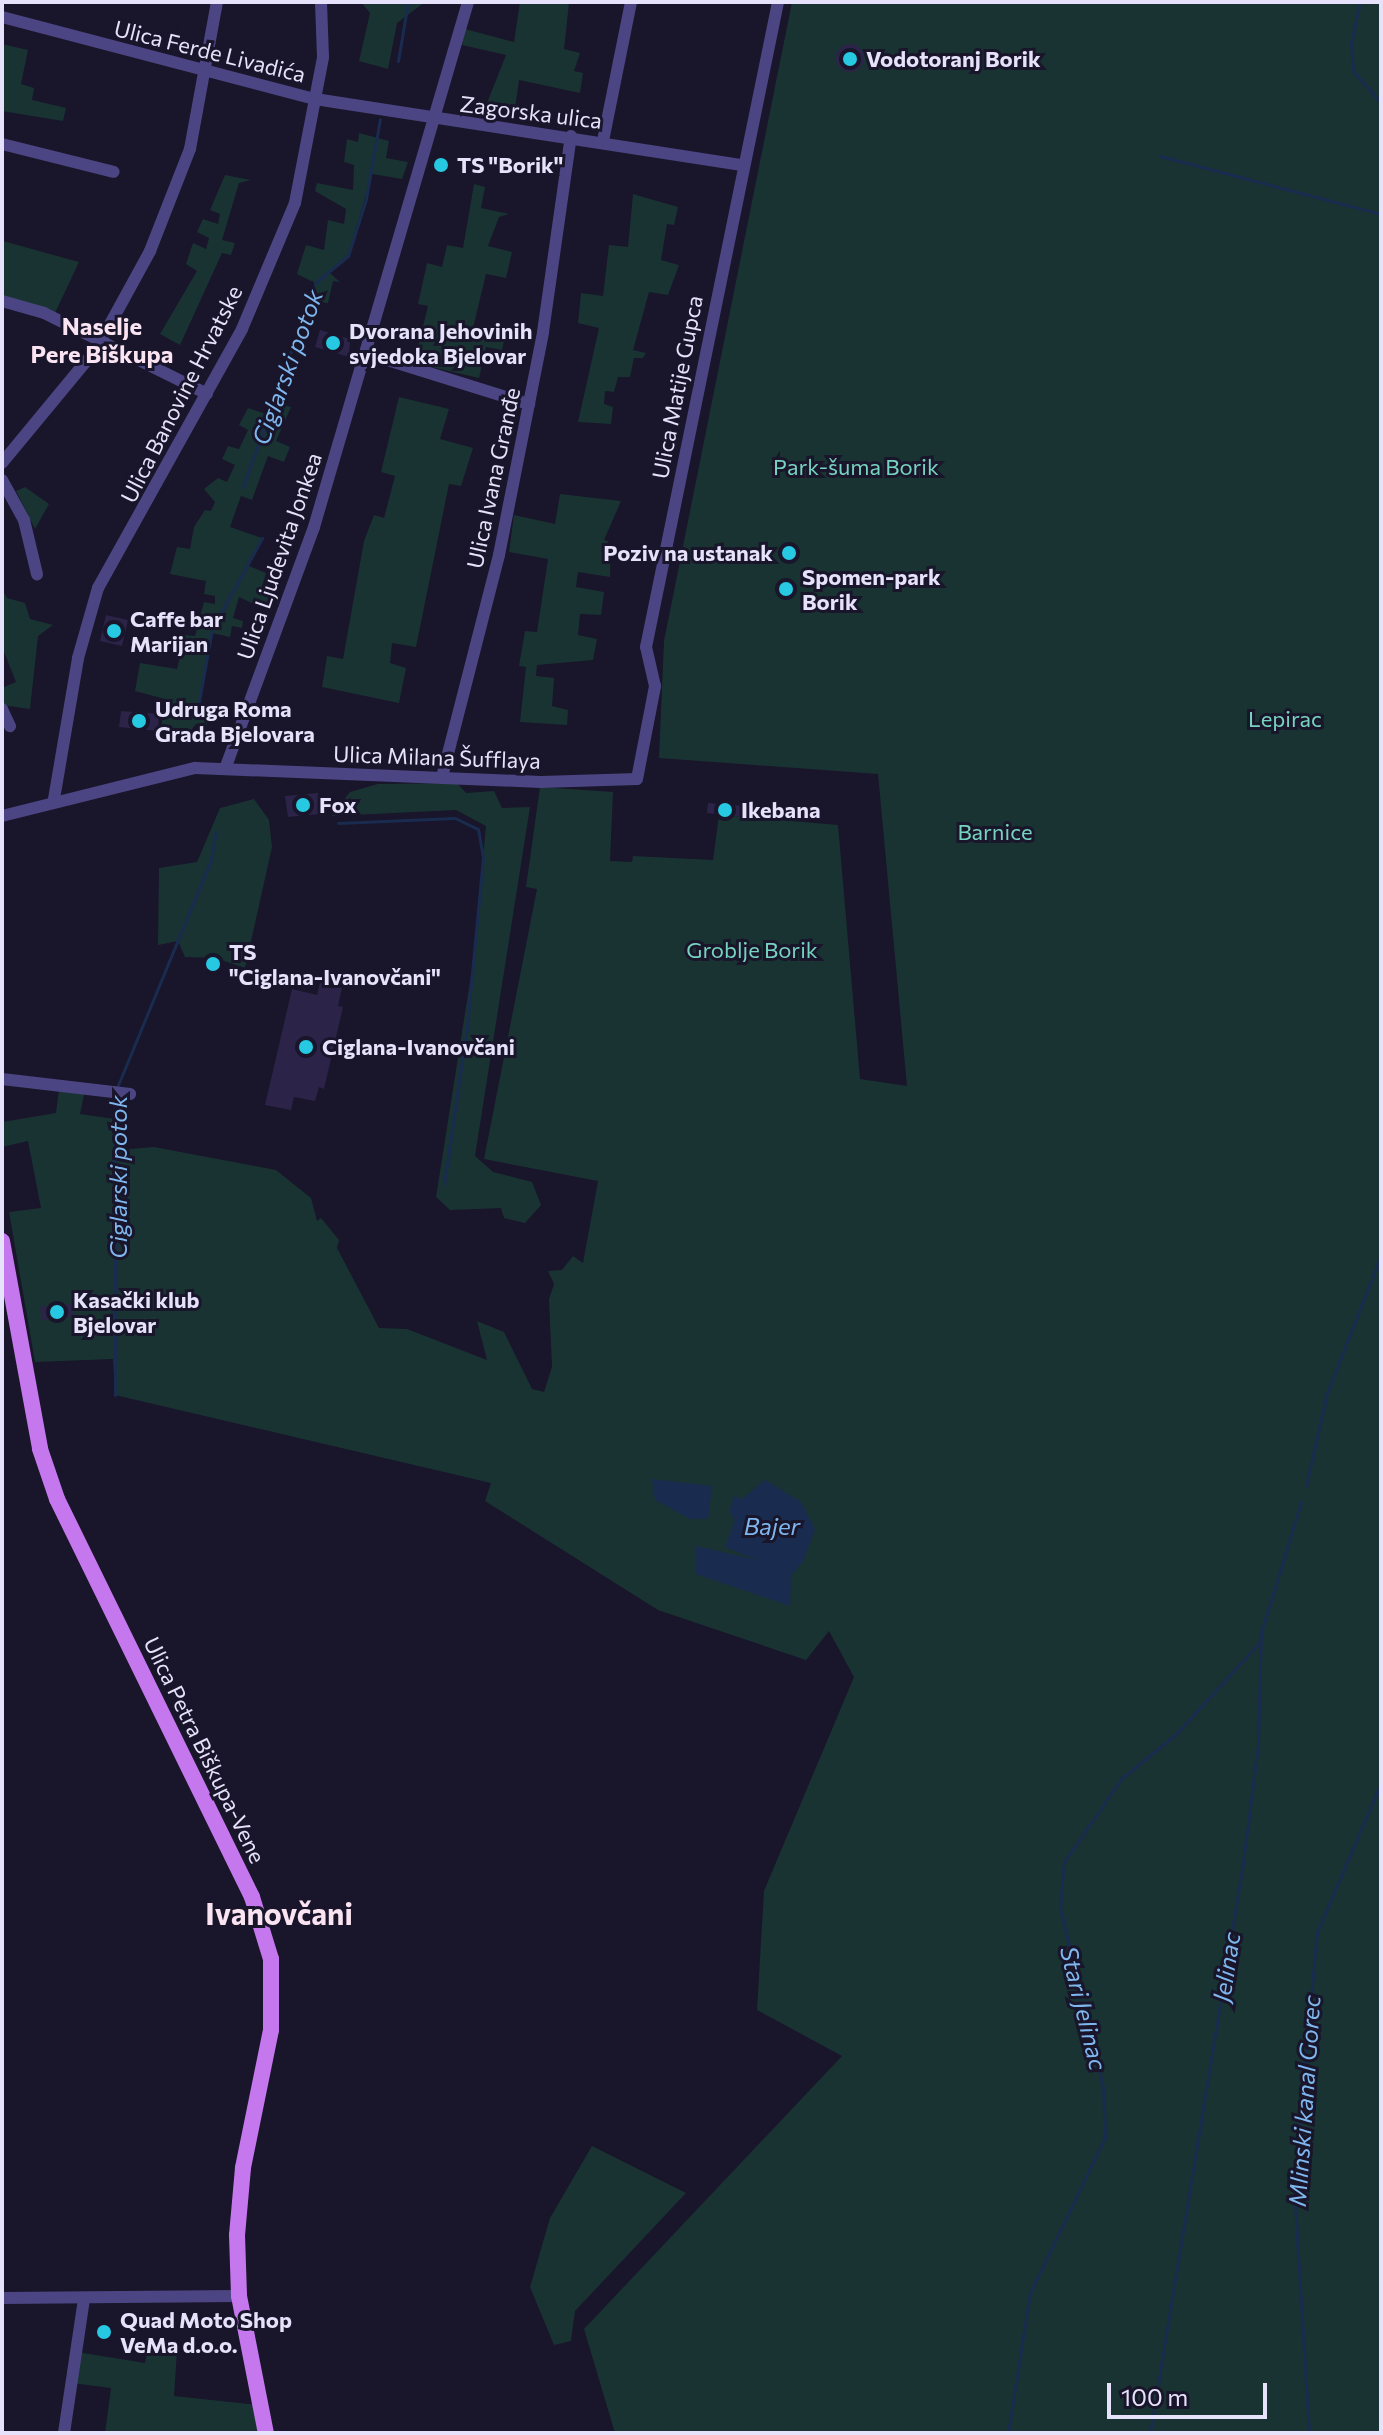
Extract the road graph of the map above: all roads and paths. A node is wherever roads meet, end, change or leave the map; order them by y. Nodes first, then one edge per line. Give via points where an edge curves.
1 (217, 2) edge
2 (321, 2) edge
3 (468, 2) edge
4 (631, 2) edge
5 (778, 2) edge
6 (2, 17) edge
7 (206, 73) junction
8 (315, 99) junction
9 (431, 120) junction
10 (571, 136) junction
11 (603, 141) junction
12 (2, 144) edge
13 (742, 165) junction
14 (114, 172) dead end
15 (2, 301) edge
16 (102, 340) junction
17 (365, 353) junction
18 (207, 394) junction
19 (529, 404) junction
20 (2, 463) edge
21 (2, 480) edge
22 (37, 574) dead end
23 (2, 709) edge
24 (10, 726) dead end
25 (225, 769) junction
26 (442, 777) junction
27 (637, 779) joint
28 (54, 799) junction
29 (2, 816) edge
30 (2, 1079) edge
31 (130, 1094) dead end
32 (2, 1241) edge
33 (4, 1266) edge
34 (239, 2296) junction
35 (2, 2298) edge
36 (84, 2299) junction
37 (64, 2433) edge
38 (266, 2433) edge

1 - 7 street
2 - 8 street, Ulica Banovine Hrvatske via 323,57
3 - 9 street, Ulica Ljudevita Jonkea
4 - 11 street
5 - 13 street, Ulica Matije Gupca
6 - 7 street, Ulica Ferde Livadića
7 - 8 street, Ulica Ferde Livadića
7 - 16 street via 173,199
8 - 9 street, Zagorska ulica
8 - 18 street, Ulica Banovine Hrvatske via 295,203
9 - 10 street, Zagorska ulica
9 - 17 street, Ulica Ljudevita Jonkea
10 - 11 street, Zagorska ulica
10 - 19 street, Ulica Ivana Granđe
11 - 13 street, Zagorska ulica
12 - 14 street
13 - 27 street, Ulica Matije Gupca via 646,647 655,686
15 - 16 street
16 - 18 street
16 - 20 street
17 - 19 street
17 - 25 street, Ulica Ljudevita Jonkea via 314,527
18 - 28 street, Ulica Banovine Hrvatske via 98,588 78,658
19 - 26 street, Ulica Ivana Granđe via 499,555
21 - 22 street via 24,520
23 - 24 street
25 - 26 street, Ulica Milana Šufflaya
25 - 28 street, Ulica Milana Šufflaya via 158,774
26 - 27 street, Ulica Milana Šufflaya
28 - 29 street, Ulica Milana Šufflaya
30 - 31 street
32 - 33 main road, Ulica Petra Biškupa-Vene
33 - 34 main road, Ulica Petra Biškupa-Vene via 40,1449 57,1499 252,1897 271,1959 271,2030 243,2168
34 - 36 street
34 - 38 main road, Ulica Petra Biškupa-Vene
35 - 36 street
36 - 37 street

